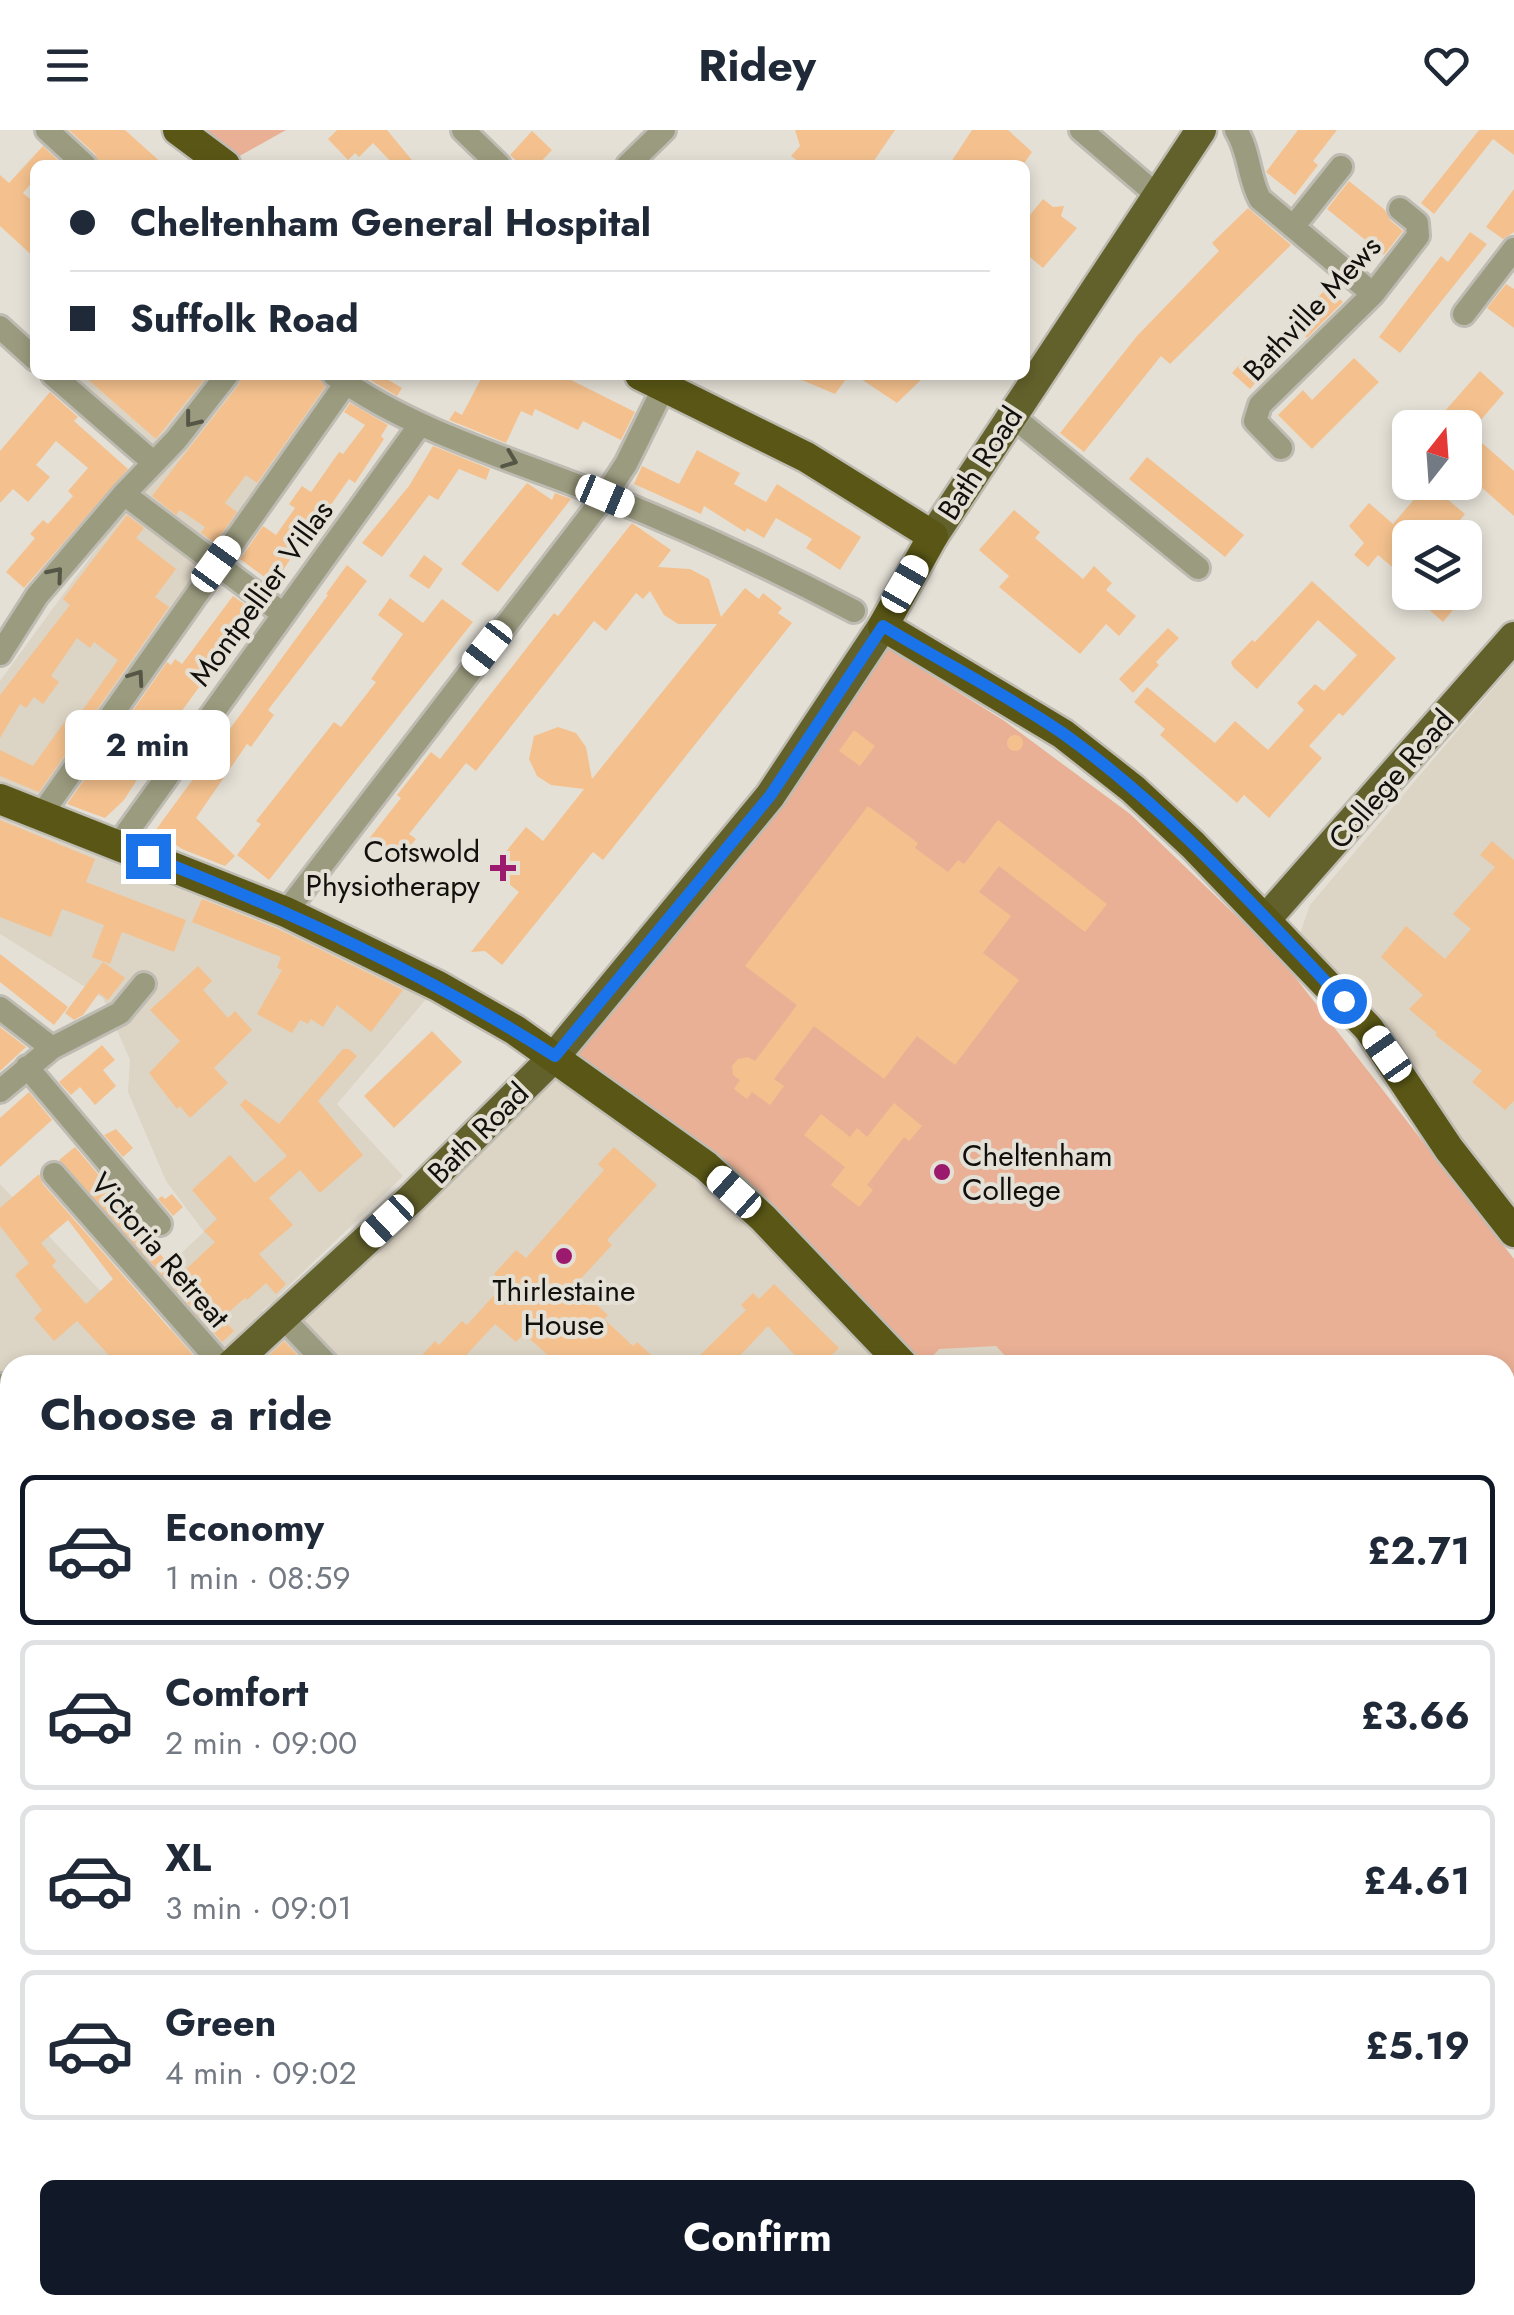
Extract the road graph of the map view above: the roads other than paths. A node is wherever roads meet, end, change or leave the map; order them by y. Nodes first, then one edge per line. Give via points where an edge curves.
1 (47, 130) edge
2 (178, 130) edge
3 (463, 130) edge
4 (664, 130) edge
5 (1081, 130) edge
6 (1201, 130) edge
7 (1236, 130) edge
8 (80, 160) edge
9 (217, 160) edge
10 (494, 160) edge
11 (633, 160) edge
12 (1341, 167) dead end
13 (1158, 195) junction
14 (1400, 209) dead end
15 (1294, 227) junction
16 (1514, 249) edge
17 (1372, 294) junction
18 (1464, 314) dead end
19 (3, 337) edge
20 (30, 356) edge
21 (59, 380) edge
22 (223, 380) edge
23 (339, 380) edge
24 (342, 380) edge
25 (652, 381) edge
26 (1011, 415) junction
27 (418, 426) junction
28 (1281, 448) dead end
29 (154, 463) junction
30 (124, 494) junction
31 (605, 496) junction
32 (933, 536) junction
33 (216, 564) junction
34 (1198, 568) dead end
35 (854, 611) dead end
36 (283, 614) junction
37 (883, 626) junction
38 (1514, 638) edge
39 (0, 654) edge
40 (0, 799) edge
41 (42, 815) junction
42 (118, 844) junction
43 (286, 912) junction
44 (1266, 918) junction
45 (144, 984) dead end
46 (0, 1008) edge
47 (52, 1048) junction
48 (555, 1056) junction
49 (27, 1068) junction
50 (0, 1091) edge
51 (54, 1174) dead end
52 (160, 1224) dead end
53 (1514, 1232) edge
54 (282, 1317) junction
55 (213, 1355) edge
56 (241, 1355) edge
57 (318, 1355) edge
58 (893, 1355) edge

1 - 8 street
2 - 9 highway
3 - 10 street
4 - 11 street
5 - 13 street
6 - 13 main road, Bath Road
7 - 15 street via 1260,198
12 - 15 street
13 - 26 main road, Bath Road
14 - 17 street, Bathville Mews via 1417,223 1418,236
15 - 17 street
16 - 18 street
17 - 28 street, Bathville Mews via 1260,405 1255,422
19 - 20 street
21 - 29 street
22 -> 29 street
23 - 33 street
24 - 27 street
25 - 31 street via 626,464
25 - 32 highway via 806,456
26 - 32 main road, Bath Road
26 - 34 street
27 -> 31 street
27 - 36 street, Montpellier Villas
29 - 30 street
30 - 33 street
39 -> 30 street via 38,596
31 - 35 street via 740,552
31 - 43 street
32 - 37 highway, Bath Road
33 - 36 street
41 -> 33 street
36 - 42 street, Montpellier Villas
37 - 44 highway via 1063,734 1145,800
37 - 48 main road, Bath Road via 770,796
38 - 44 main road, College Road
40 - 41 highway
41 - 42 highway
42 - 43 highway
43 - 48 highway via 438,986
44 - 53 highway via 1370,1029
45 - 47 street via 120,1013
46 - 47 street
47 - 49 street
48 - 54 main road, Bath Road
48 - 58 highway via 720,1179
49 - 50 street
49 - 52 street
51 - 55 street, Victoria Retreat
54 - 56 main road, Bath Road
54 - 57 street

